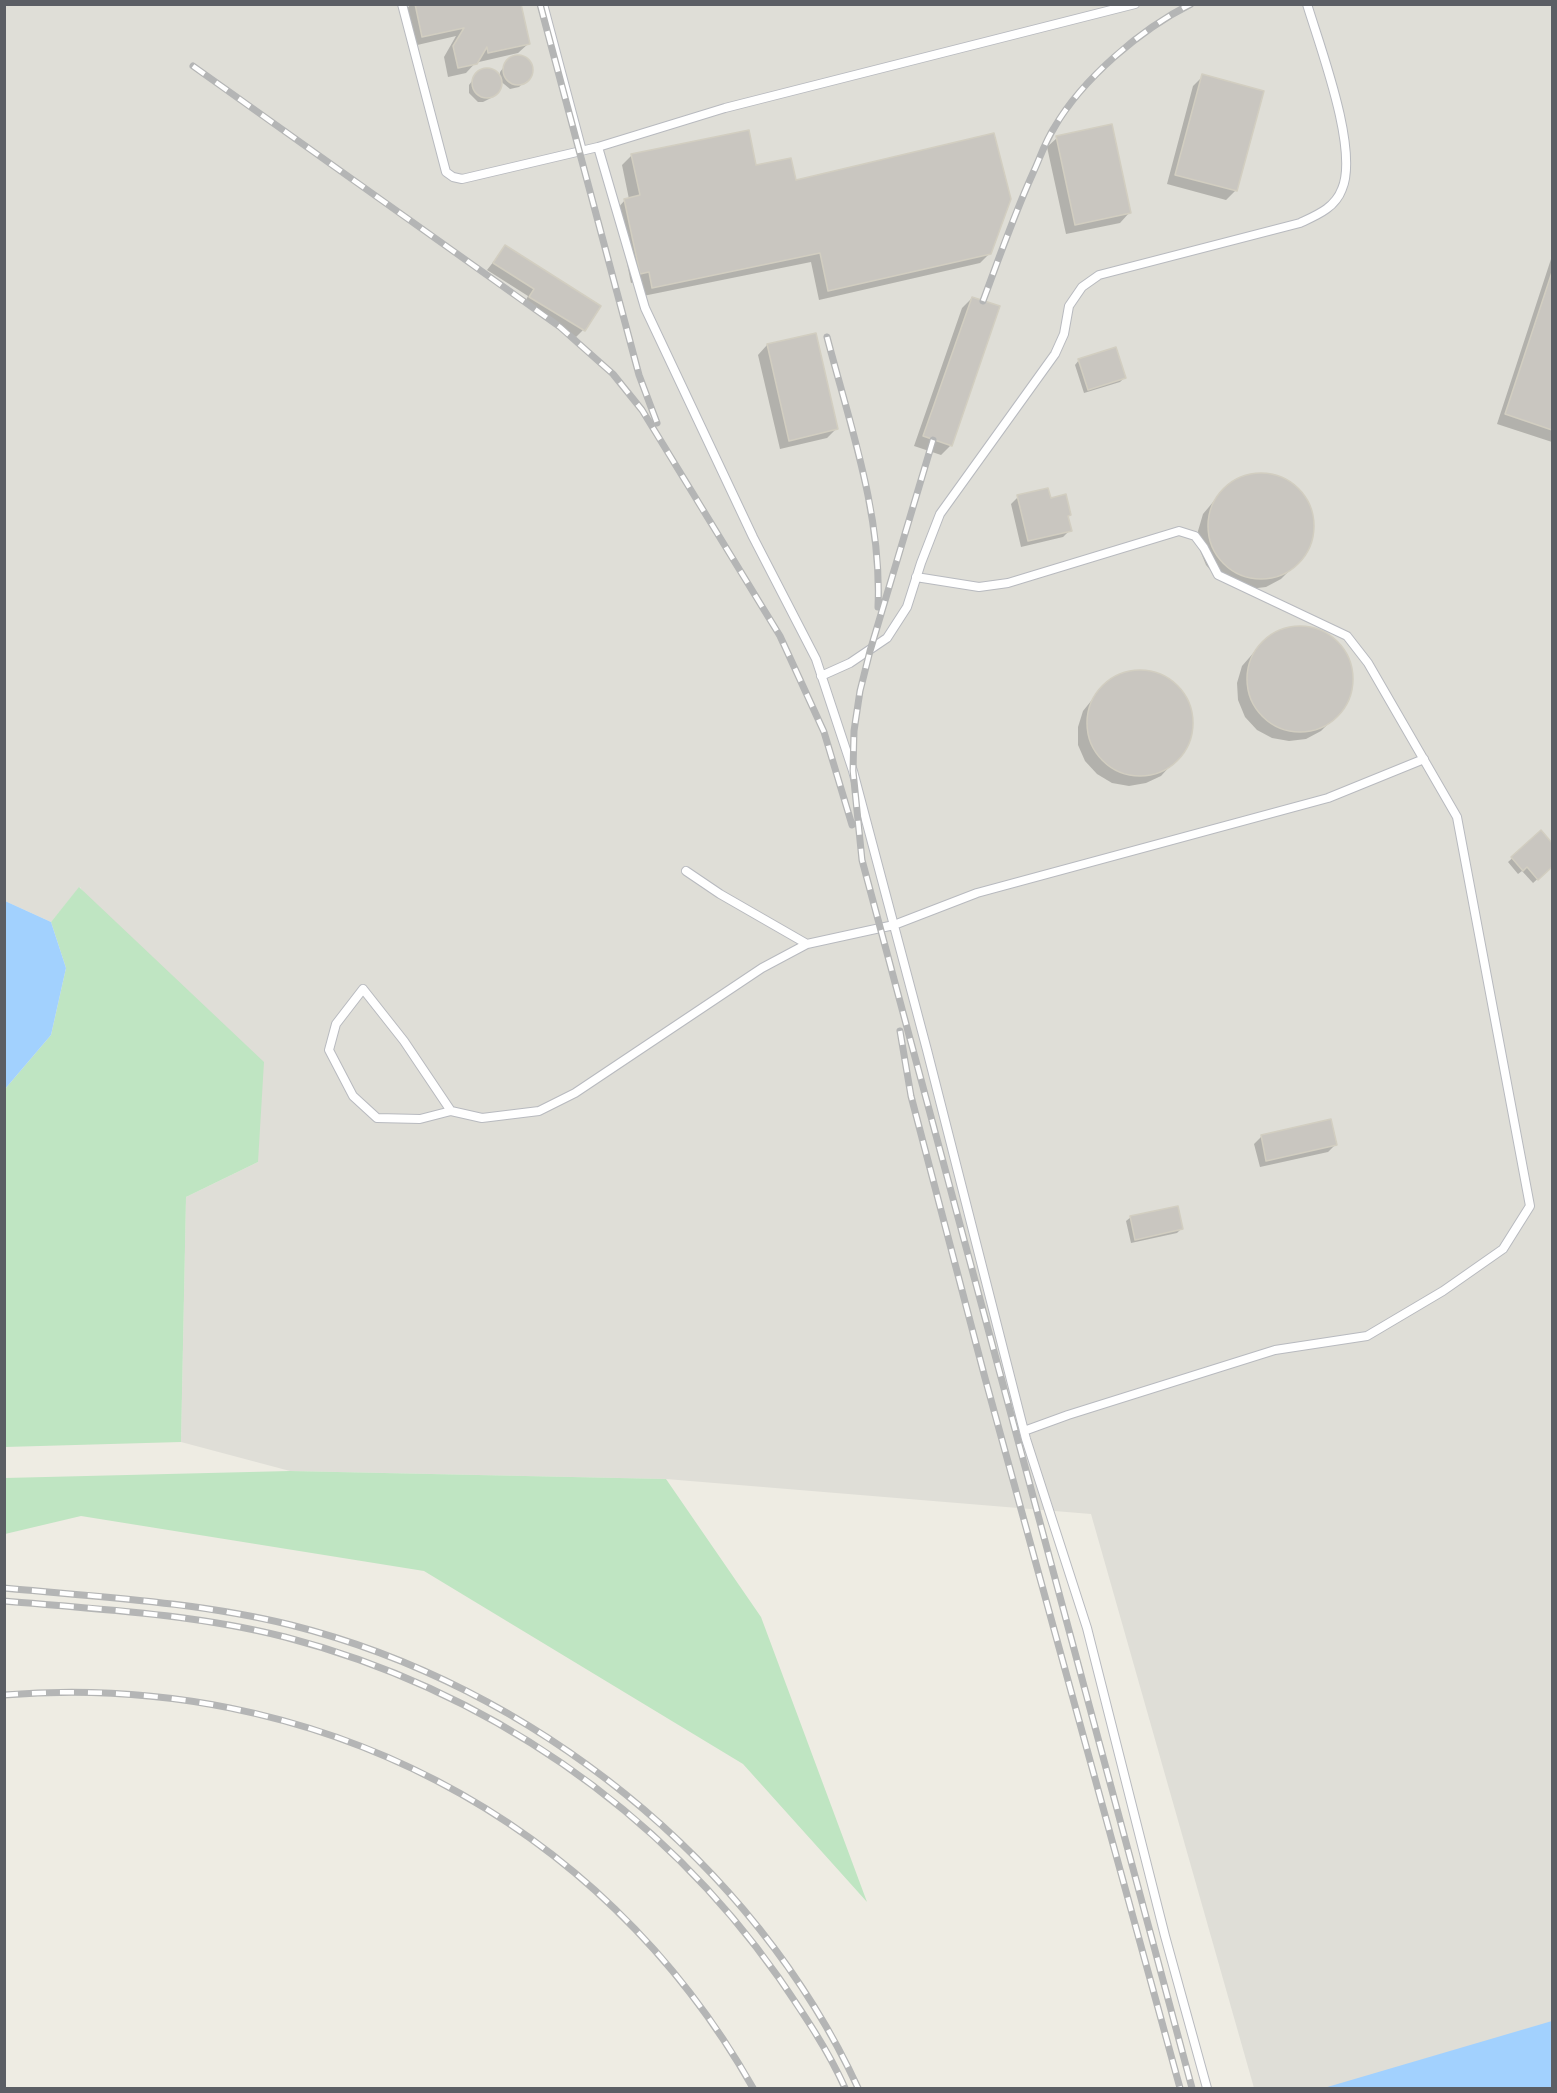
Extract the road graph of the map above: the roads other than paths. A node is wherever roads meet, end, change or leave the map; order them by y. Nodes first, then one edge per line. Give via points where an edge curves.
1 (402, 4) edge
2 (543, 4) edge
3 (1135, 4) edge
4 (1307, 4) edge
5 (598, 147) junction
6 (582, 151) junction
7 (916, 577) junction
8 (821, 676) junction
9 (1424, 759) junction
10 (686, 871) dead end
11 (894, 925) junction
12 (807, 944) junction
13 (451, 1111) junction
14 (1024, 1431) junction
15 (1206, 2088) edge

1 - 6 lane via 446,172 462,179
2 - 6 lane
3 - 5 lane via 726,108
4 - 7 lane via 1343,126 1347,170 1342,191 1325,211 1300,223 1099,274 1082,287 1069,306 1064,334 1055,354 940,514
5 - 6 lane
5 - 8 lane via 645,308
7 - 8 lane via 907,607 887,638 850,663
7 - 9 lane via 979,587 1008,583 1179,531 1195,536 1218,575 1347,636 1368,663
8 - 11 lane via 853,771
9 - 11 lane via 1328,798 977,893
9 - 14 lane via 1457,817 1530,1206 1503,1249 1443,1291 1367,1336 1275,1350
10 - 12 lane
11 - 12 lane
11 - 14 lane
12 - 13 lane via 762,968 575,1093 539,1111 482,1118
13 - 13 lane via 404,1041 363,989 336,1024 329,1050 353,1096 377,1118 420,1119
14 - 15 lane via 1087,1628

